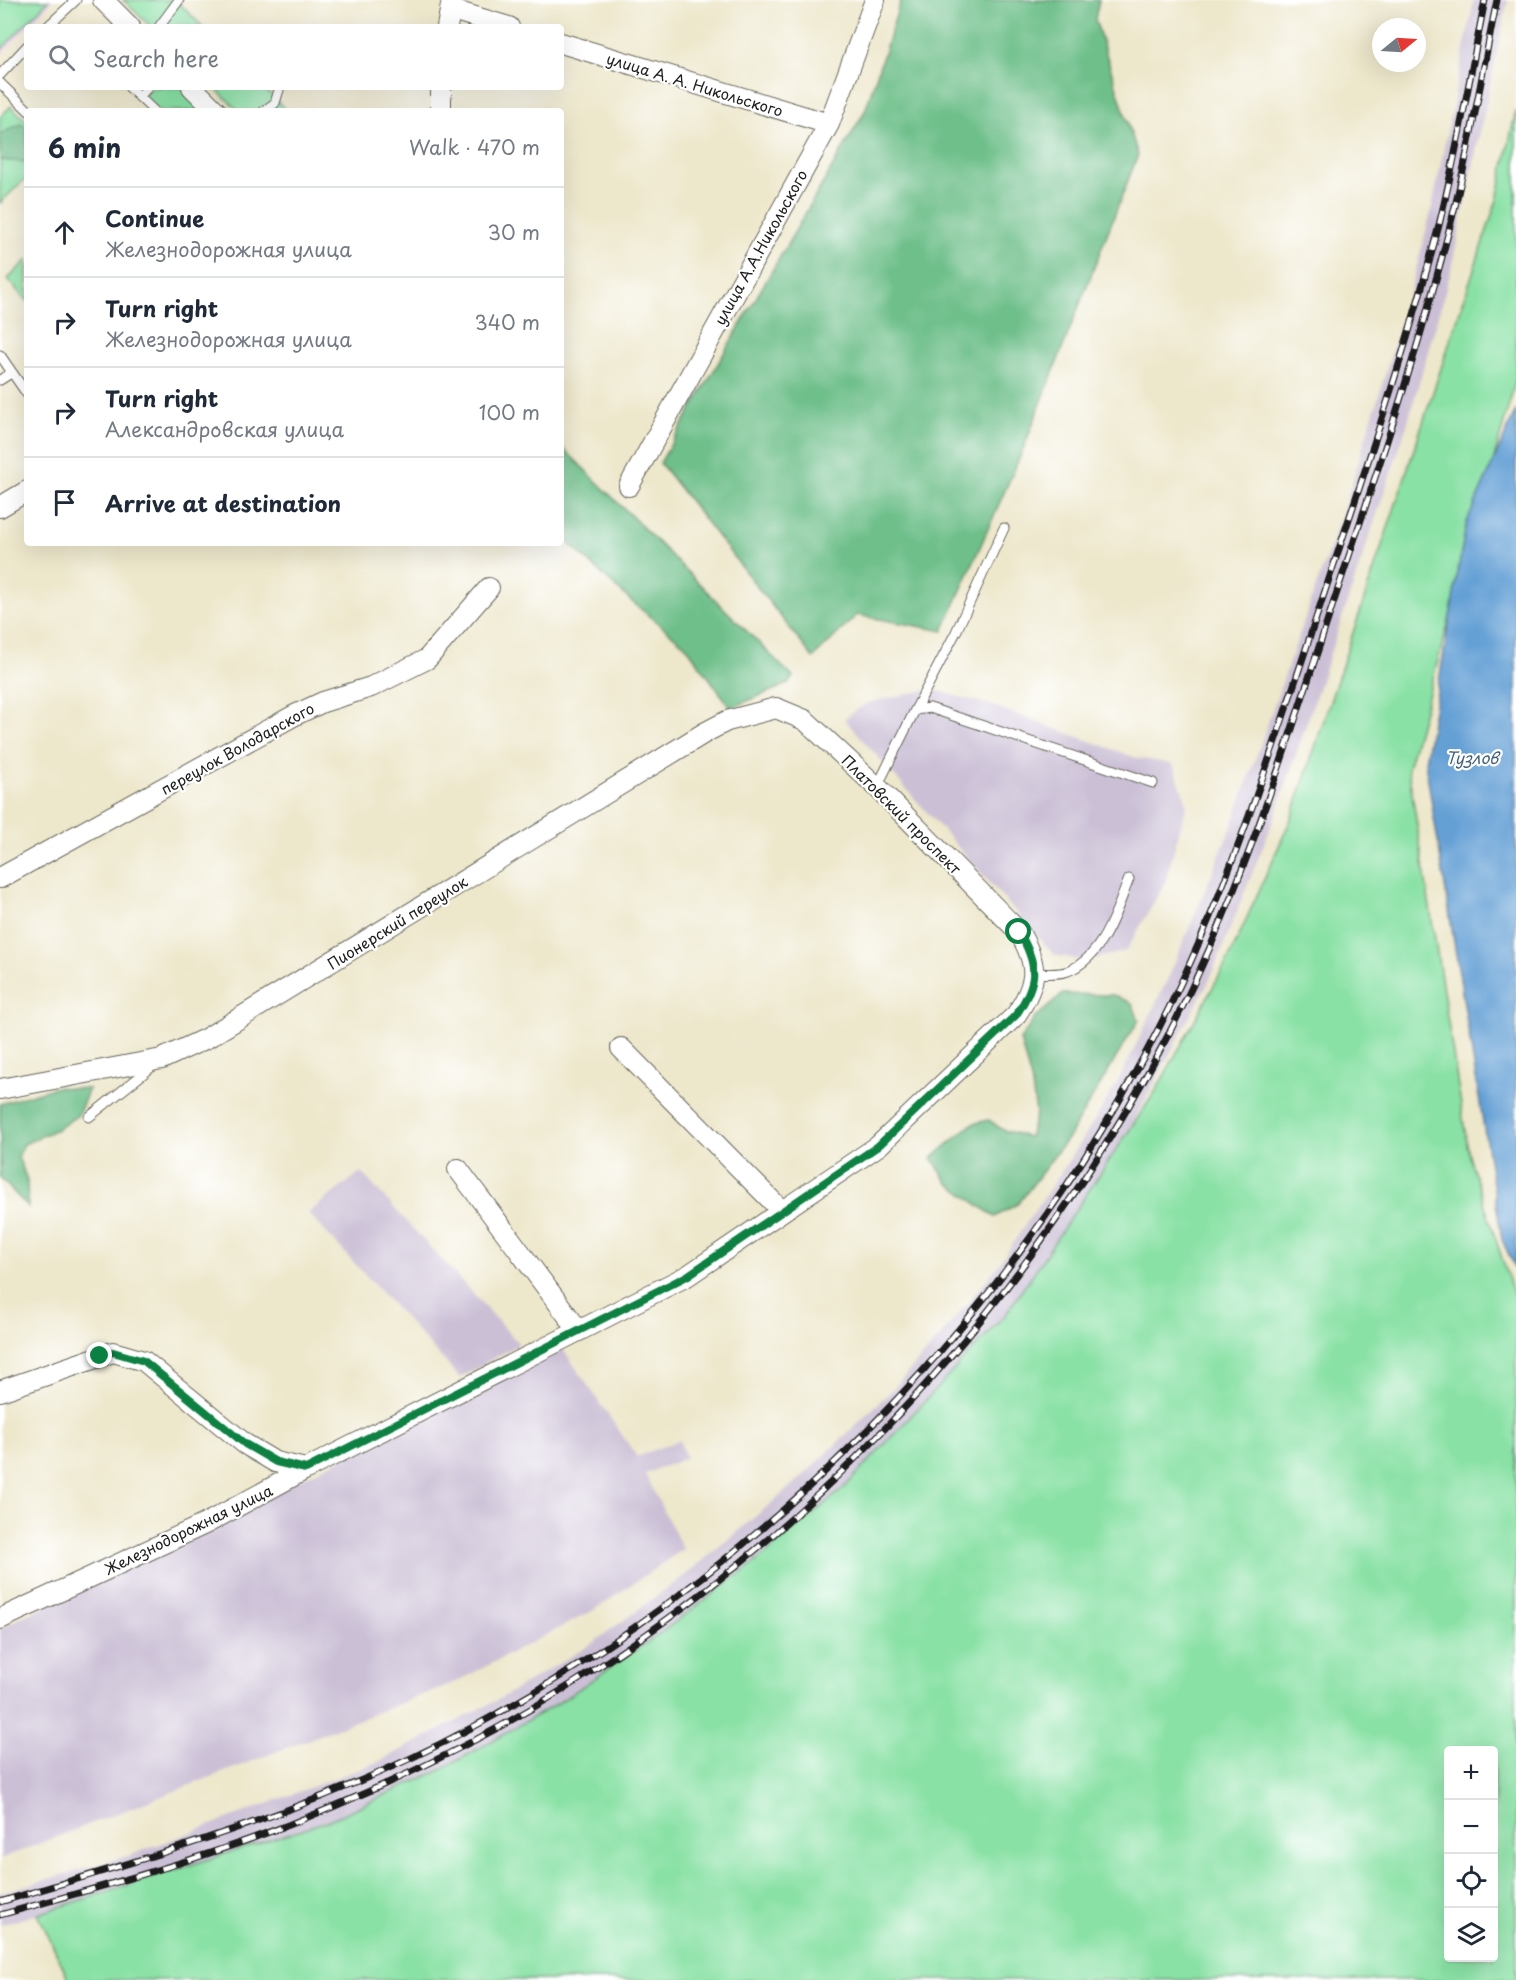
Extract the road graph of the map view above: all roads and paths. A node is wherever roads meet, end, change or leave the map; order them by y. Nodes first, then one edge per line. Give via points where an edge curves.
1 (76, 0) edge
2 (103, 0) edge
3 (179, 0) edge
4 (875, 0) edge
5 (450, 12) edge
6 (49, 24) edge
7 (127, 24) edge
8 (161, 24) edge
9 (497, 24) edge
10 (564, 44) edge
11 (24, 49) edge
12 (0, 75) edge
13 (0, 83) edge
14 (132, 90) edge
15 (145, 90) edge
16 (195, 90) edge
17 (279, 90) dead end
18 (441, 90) edge
19 (139, 97) junction
20 (26, 108) edge
21 (151, 108) edge
22 (213, 108) edge
23 (268, 108) edge
24 (441, 108) edge
25 (829, 124) junction
26 (0, 355) edge
27 (11, 373) junction
28 (0, 380) edge
29 (24, 390) edge
30 (629, 486) dead end
31 (24, 493) edge
32 (0, 507) edge
33 (1004, 528) dead end
34 (489, 588) dead end
35 (776, 708) joint
36 (915, 711) junction
37 (1153, 783) dead end
38 (877, 786) junction
39 (0, 878) edge
40 (1129, 879) dead end
41 (1035, 973) junction
42 (621, 1048) dead end
43 (162, 1059) junction
44 (0, 1089) edge
45 (89, 1117) dead end
46 (458, 1169) dead end
47 (782, 1211) junction
48 (579, 1331) junction
49 (0, 1391) edge
50 (306, 1469) junction
51 (0, 1619) edge

1 - 6 lane
2 - 7 street
3 - 8 lane
4 - 25 street, улица А.А.Никольского
5 - 9 street
10 - 25 street, улица А. А. Никольского
11 - 12 lane
13 - 20 lane
14 - 19 lane
15 - 19 lane
16 - 22 street
17 - 23 lane via 275,103
18 - 24 street
19 - 21 lane
25 - 30 street, улица А.А.Никольского
26 - 27 lane
27 - 28 lane
27 - 29 lane
31 - 32 street
33 - 36 lane
34 - 39 street, переулок Володарского via 427,659 371,687 295,714
35 - 38 street, Платовский проспект via 805,720
35 - 43 street, Пионерский переулок via 727,721 706,732 207,1038
36 - 37 lane via 930,708
36 - 38 lane
38 - 41 street, Платовский проспект via 1019,932 1030,951
40 - 41 lane via 1112,923 1091,955 1067,972
41 - 47 street, Железнодорожная улица via 1030,994 1016,1015 878,1146
42 - 47 street
43 - 44 street, Пионерский переулок
43 - 45 lane
46 - 48 street
47 - 48 street, Железнодорожная улица via 687,1276
48 - 50 street, Железнодорожная улица
49 - 50 street via 113,1352 144,1361 245,1444 276,1462
50 - 51 street, Железнодорожная улица via 205,1524

